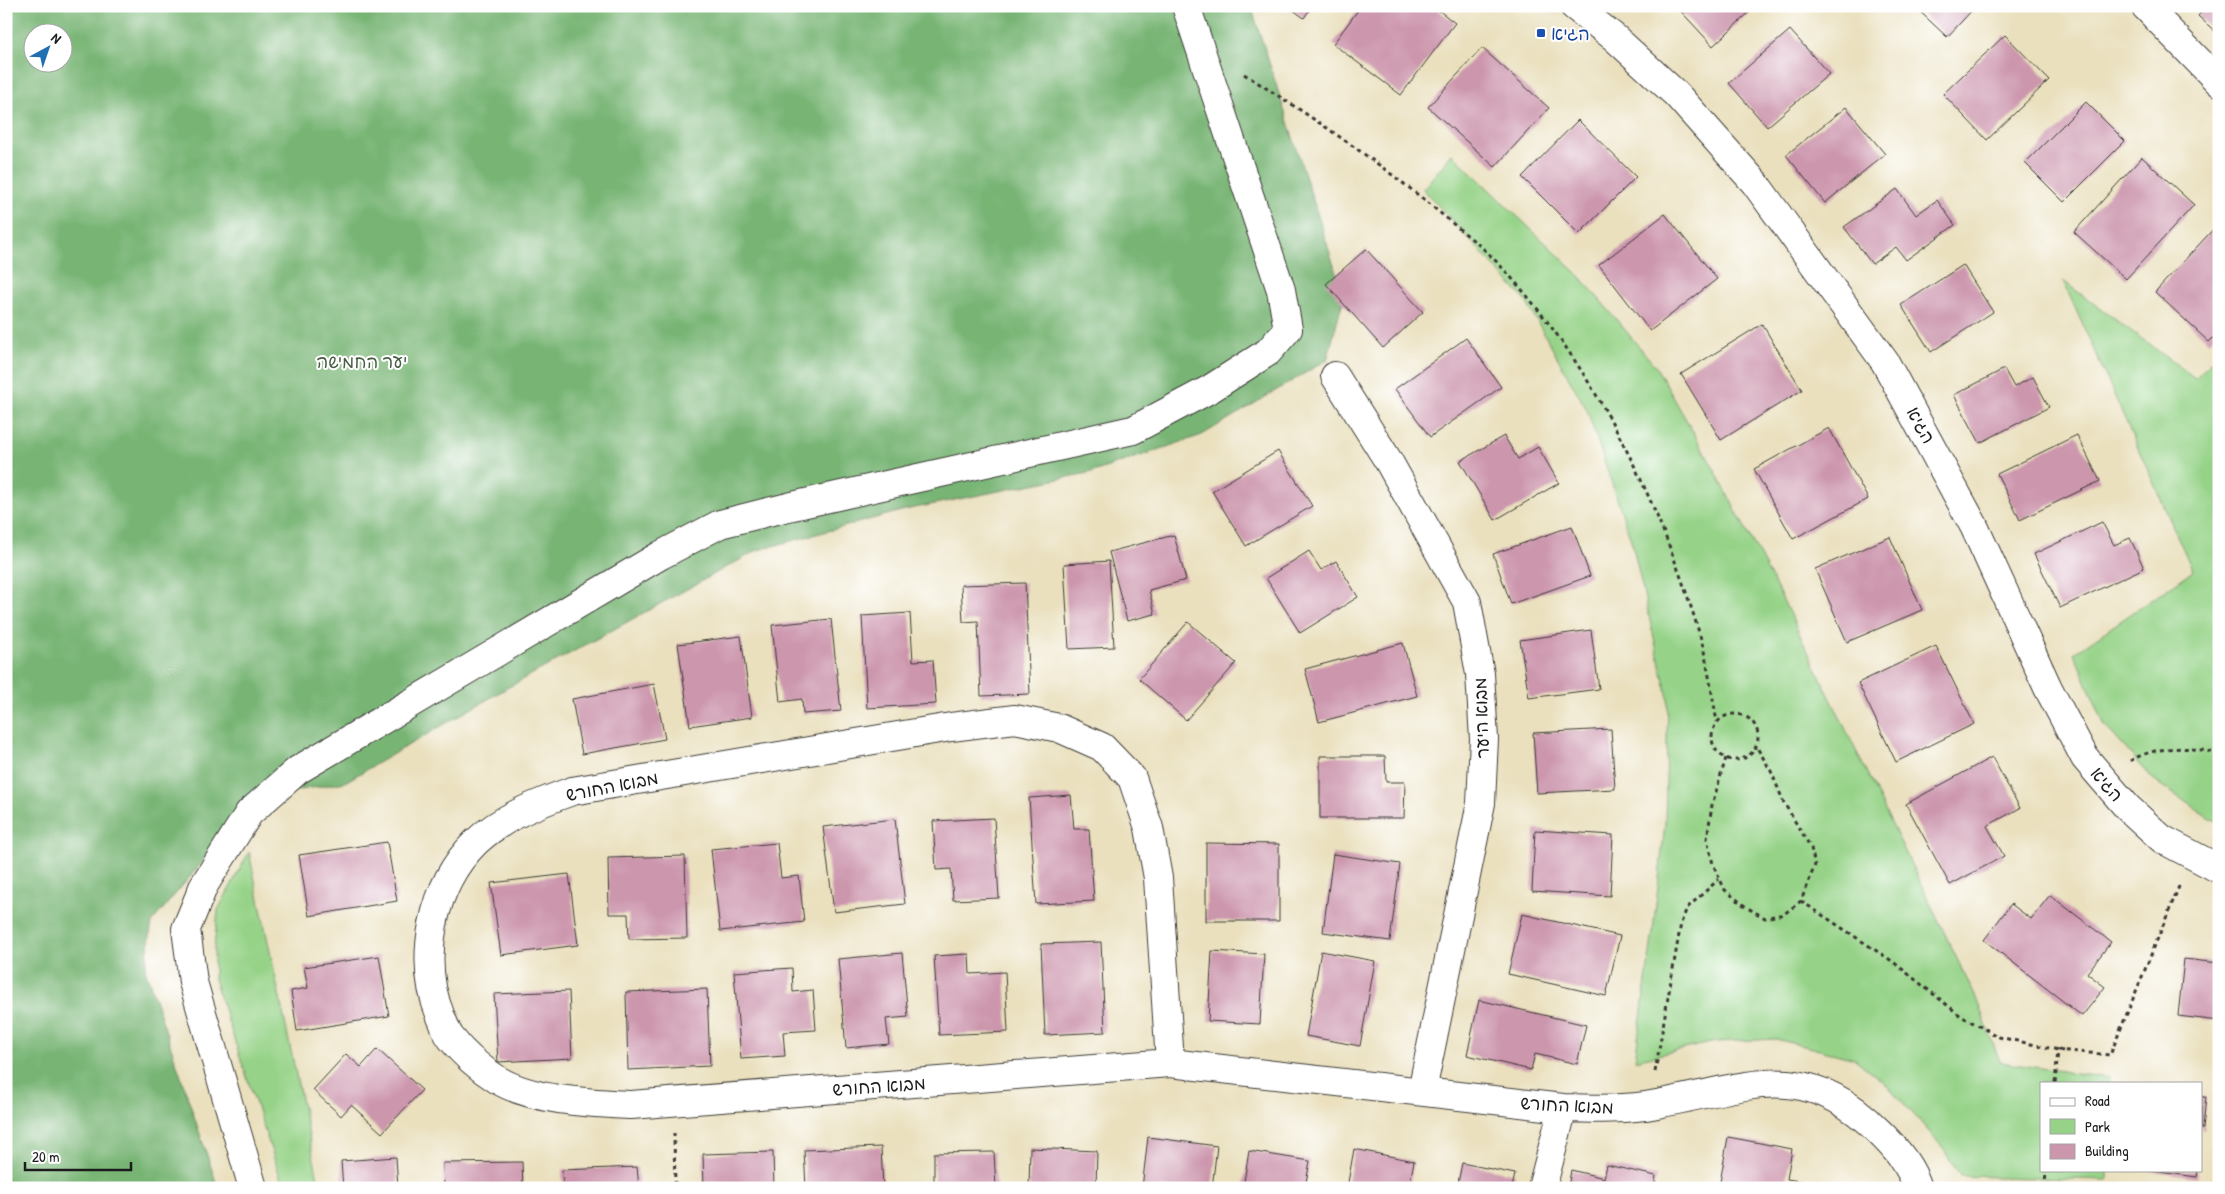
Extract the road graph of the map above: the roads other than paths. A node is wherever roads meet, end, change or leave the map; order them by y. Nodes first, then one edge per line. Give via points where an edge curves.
1 (1186, 6) edge
2 (1574, 6) edge
3 (2145, 6) edge
4 (2219, 82) edge
5 (1335, 376) dead end
6 (2219, 869) edge
7 (1170, 1063) junction
8 (1422, 1092) junction
9 (1563, 1108) junction
10 (253, 1188) edge
11 (1542, 1188) edge
12 (1918, 1188) edge

1 - 10 street via 1281,290 1288,329 1268,352 1133,430 720,524 661,555 298,770 249,813 204,885 186,929 193,982
2 - 6 street, הגיא via 1615,38 1677,96 1755,183 1885,362 1974,526 2048,688 2085,758 2127,807 2162,840
3 - 4 street
5 - 8 street, מבוא היער via 1389,462 1467,602 1480,674 1484,739 1481,803
7 - 7 street, מבוא החורש via 1158,878 1149,828 1132,778 1102,748 1059,728 1015,719 572,791 536,804 477,841 456,866 432,924 428,963 437,1006 450,1037 475,1063 500,1081 534,1094 577,1102 631,1105
7 - 8 street, מבוא החורש
8 - 9 street, מבוא החורש
9 - 11 street
9 - 12 street, מבוא החורש via 1611,1110 1754,1084 1794,1083 1833,1095 1868,1120 1914,1174

